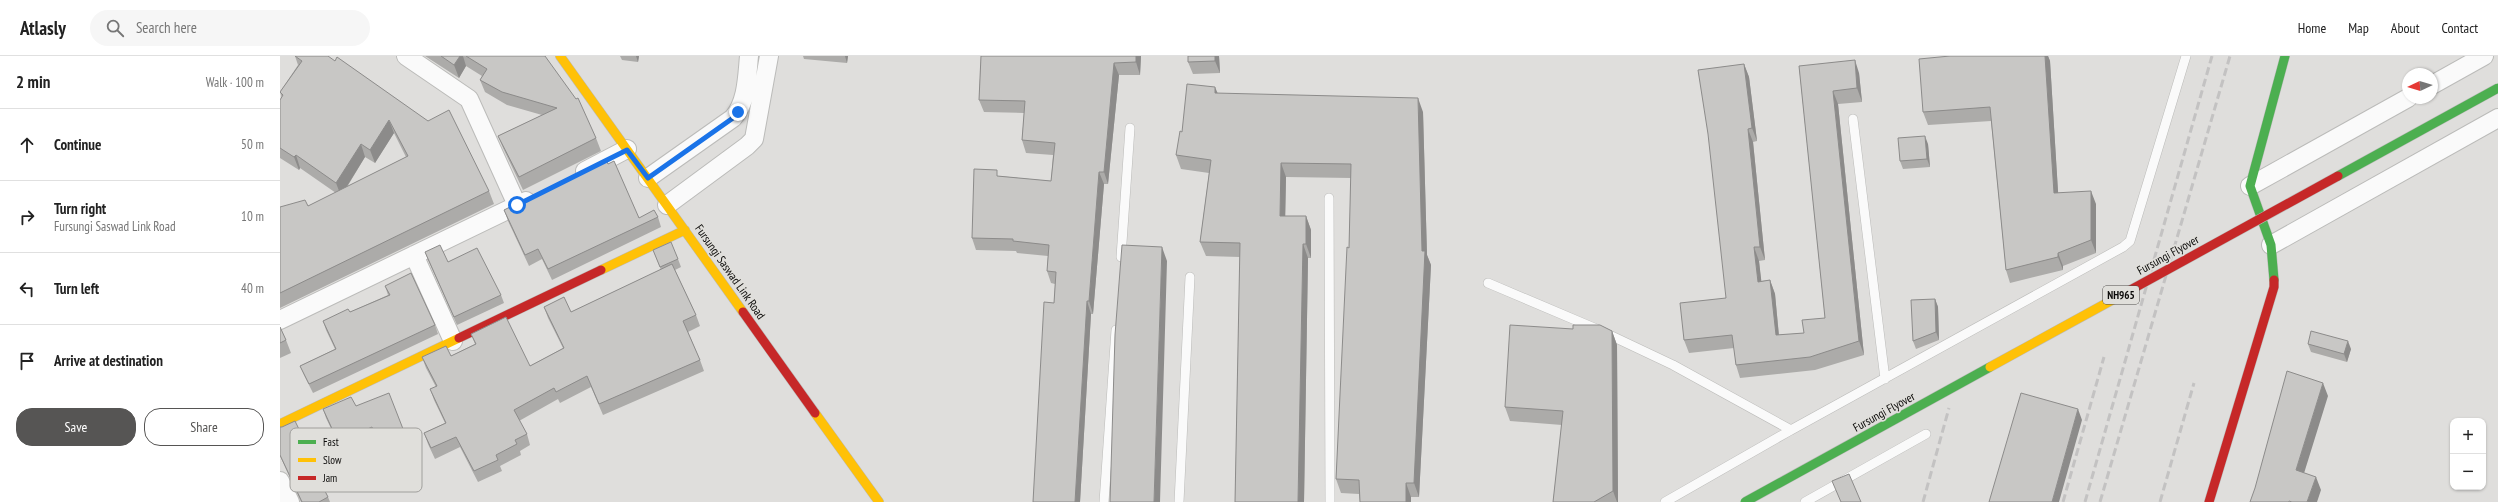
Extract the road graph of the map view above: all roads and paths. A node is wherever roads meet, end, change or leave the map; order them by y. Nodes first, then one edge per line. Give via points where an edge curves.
1 (406, 56) edge
2 (560, 56) edge
3 (749, 56) edge
4 (769, 56) edge
5 (2186, 56) edge
6 (2285, 56) edge
7 (2484, 56) edge
8 (2438, 82) edge
9 (2498, 88) edge
10 (2402, 101) edge
11 (2498, 118) edge
12 (1853, 119) dead end
13 (1130, 128) dead end
14 (627, 150) junction
15 (572, 177) edge
16 (648, 178) junction
17 (2250, 186) junction
18 (538, 195) edge
19 (1329, 198) dead end
20 (517, 205) junction
21 (667, 205) junction
22 (685, 230) junction
23 (2271, 245) junction
24 (414, 255) junction
25 (1121, 263) edge
26 (1190, 276) dead end
27 (1488, 283) dead end
28 (1117, 319) edge
29 (280, 320) edge
30 (453, 341) junction
31 (1885, 379) junction
32 (280, 424) edge
33 (1791, 430) junction
34 (1926, 434) dead end
35 (280, 481) edge
36 (290, 502) edge
37 (879, 502) edge
38 (1104, 502) edge
39 (1179, 502) edge
40 (1330, 502) edge
41 (1665, 502) edge
42 (1745, 502) edge
43 (1805, 502) edge
44 (2209, 502) edge

1 - 20 street via 469,99
2 - 14 main road, Fursungi Saswad Link Road
3 - 16 street via 743,100 738,112
4 - 21 street via 754,139
5 - 31 lane via 2130,241
6 - 17 main road
7 - 8 street
9 - 42 main road, Fursungi Flyover / NH965, bridge
10 - 17 street
11 - 23 street
12 - 31 lane
13 - 25 lane
14 - 15 street
14 - 16 main road, Fursungi Saswad Link Road
16 - 21 main road, Fursungi Saswad Link Road
17 - 23 main road
18 - 20 street
19 - 40 lane
20 - 24 street
21 - 22 main road, Fursungi Saswad Link Road
22 - 30 main road
22 - 37 main road, Fursungi Saswad Link Road
23 - 44 main road via 2274,287
24 - 29 street
24 - 30 street
26 - 39 lane
27 - 33 lane via 1600,330 1673,365
28 - 38 lane
30 - 32 main road
31 - 33 lane
33 - 41 lane
34 - 43 lane
35 - 36 street

